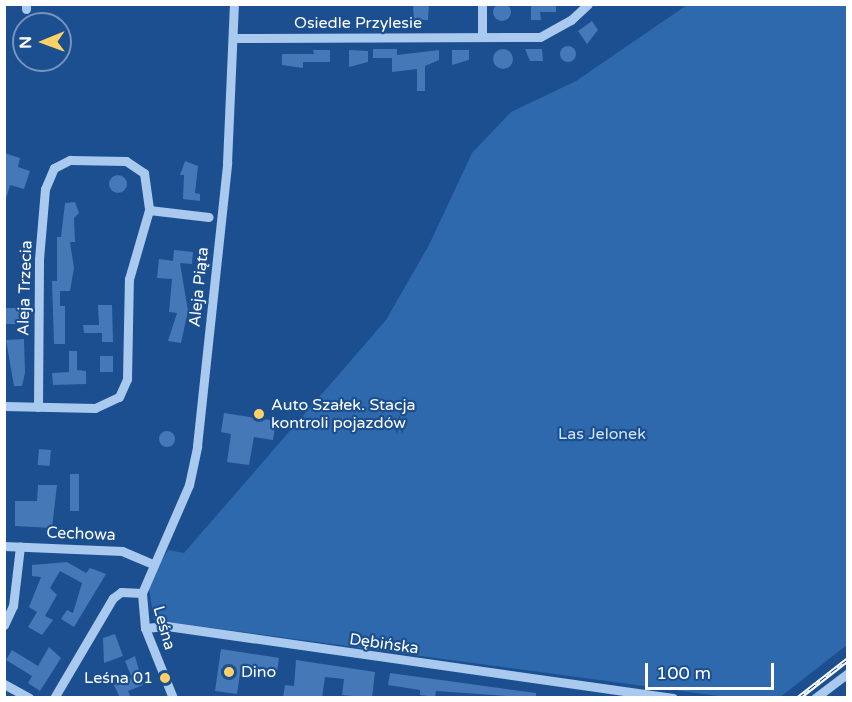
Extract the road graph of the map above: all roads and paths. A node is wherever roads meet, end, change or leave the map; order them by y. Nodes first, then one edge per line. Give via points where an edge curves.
1 (234, 4) edge
2 (482, 4) edge
3 (588, 4) edge
4 (482, 36) junction
5 (233, 38) junction
6 (149, 210) junction
7 (209, 217) dead end
8 (4, 406) edge
9 (38, 407) junction
10 (4, 546) edge
11 (20, 546) junction
12 (152, 564) junction
13 (142, 593) junction
14 (4, 626) edge
15 (145, 628) junction
16 (848, 673) edge
17 (4, 684) edge
18 (608, 689) junction
19 (29, 698) edge
20 (54, 698) edge
21 (172, 698) edge
22 (615, 698) edge
23 (673, 698) edge
24 (816, 698) edge

1 - 5 street, Aleja Piąta
2 - 4 street
3 - 4 street, Osiedle Przylesie via 546,36
4 - 5 street, Osiedle Przylesie
5 - 12 street, Aleja Piąta via 227,163 197,446 189,484
6 - 7 street
6 - 9 street via 129,279 126,379 120,397 102,408
6 - 9 street, Aleja Trzecia via 144,173 131,162 70,160 51,172 39,259
8 - 9 street
10 - 11 street, Cechowa
11 - 12 street, Cechowa via 122,551
11 - 14 street via 13,606
12 - 13 street, Leśna
13 - 15 street, Leśna
13 - 20 street via 121,592 113,598
15 - 18 street, Dębińska via 167,626
15 - 21 street, Leśna
16 - 24 street
17 - 19 street
18 - 22 street
18 - 23 street, Dębińska

